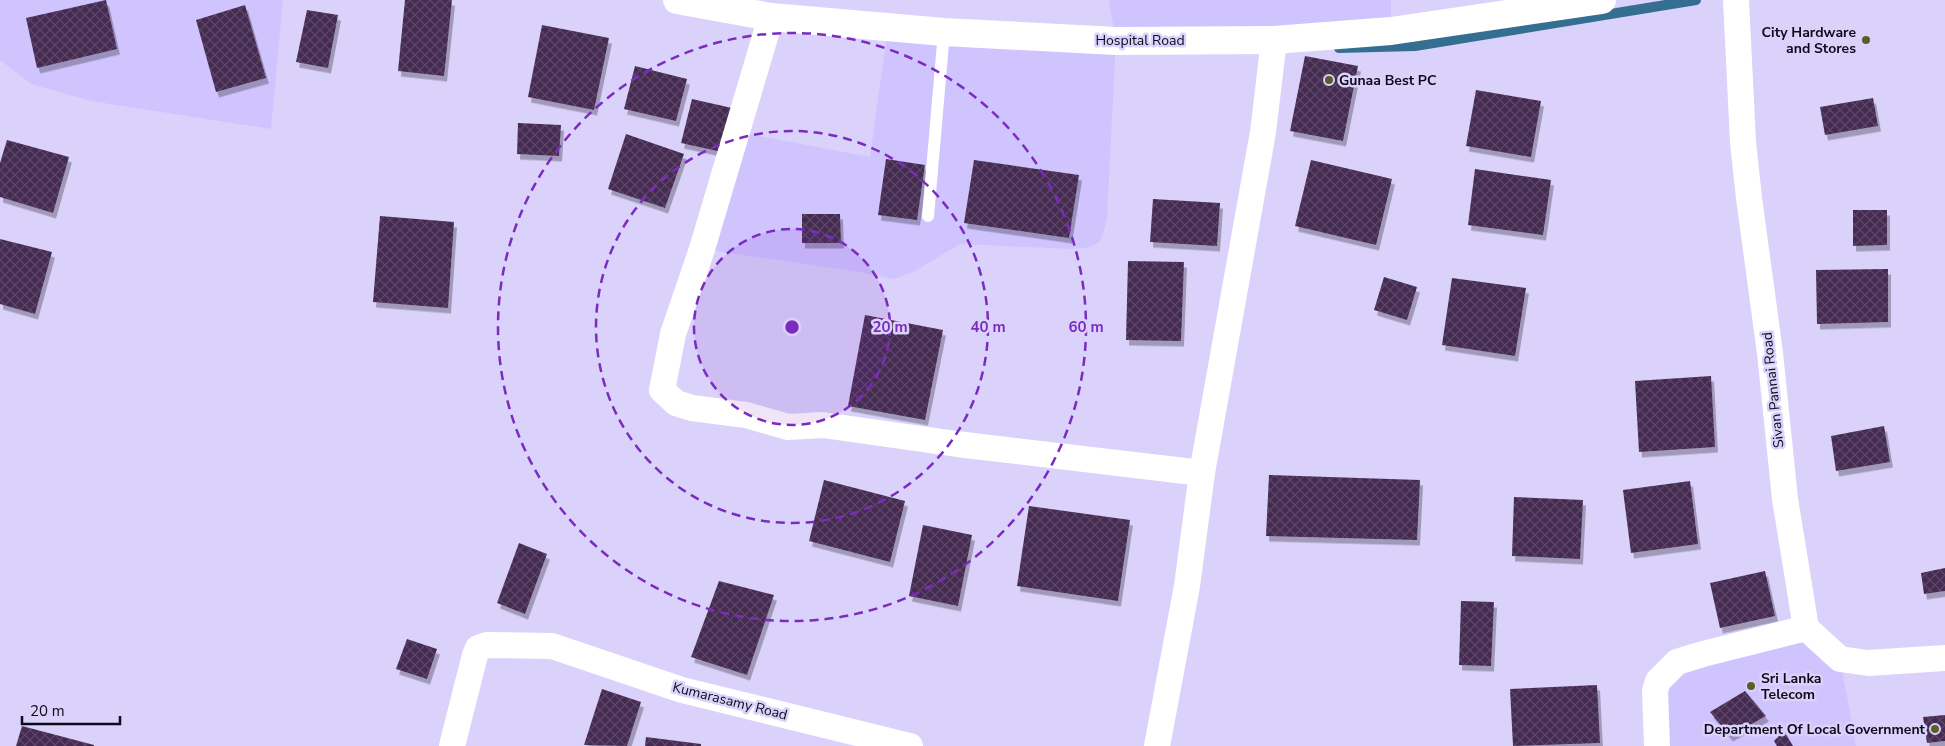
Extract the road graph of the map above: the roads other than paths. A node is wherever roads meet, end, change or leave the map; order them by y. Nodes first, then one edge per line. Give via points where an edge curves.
1 (677, 0) edge
2 (1602, 0) edge
3 (1736, 0) edge
4 (771, 17) junction
5 (944, 32) junction
6 (1274, 40) junction
7 (928, 216) dead end
8 (1202, 473) junction
9 (1806, 628) junction
10 (1945, 658) edge
11 (452, 746) edge
12 (910, 746) edge
13 (1157, 746) edge
14 (1657, 746) edge

1 - 4 street, Hospital Road
2 - 6 street, Hospital Road via 1392,32
3 - 9 street, Sivan Pannai Road via 1749,198 1785,499
4 - 5 street, Hospital Road
4 - 8 street via 702,249 672,334 662,390 676,403 692,408 746,415 788,427 823,424 957,444
5 - 6 street, Hospital Road via 1116,41
5 - 7 lane
6 - 8 street via 1263,132
8 - 13 street via 1187,586
9 - 10 street via 1840,659 1868,663
9 - 14 street via 1677,662 1658,681 1655,691
11 - 12 street, Kumarasamy Road via 474,655 478,648 487,645 552,646 682,690

